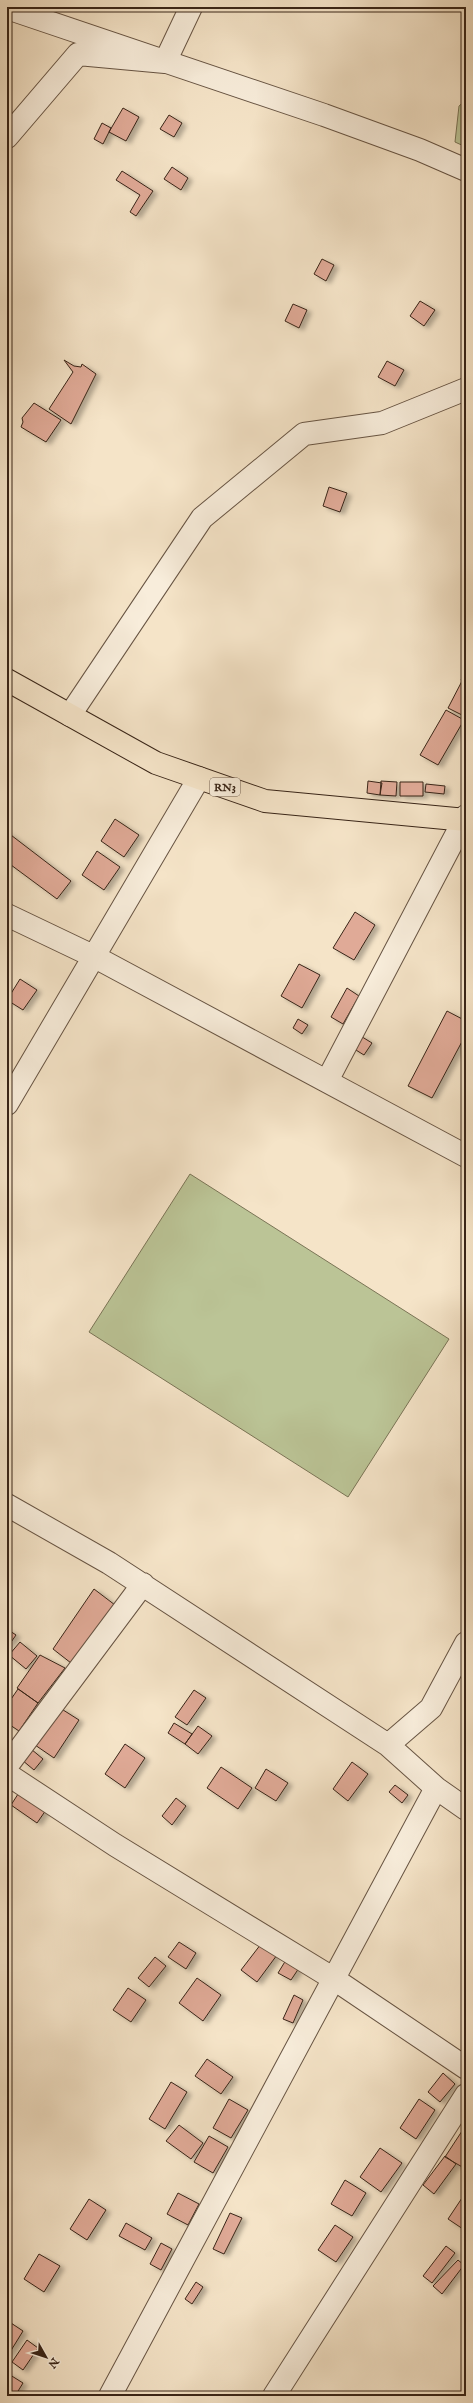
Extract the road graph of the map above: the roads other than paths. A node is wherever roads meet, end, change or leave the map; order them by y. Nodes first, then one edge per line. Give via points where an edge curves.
1 (191, 7) edge
2 (7, 8) edge
3 (165, 62) junction
4 (7, 138) edge
5 (466, 170) edge
6 (466, 389) edge
7 (7, 680) edge
8 (70, 715) junction
9 (199, 778) junction
10 (465, 819) edge
11 (7, 915) edge
12 (95, 957) junction
13 (327, 1081) junction
14 (7, 1104) edge
15 (466, 1156) edge
16 (7, 1505) edge
17 (143, 1584) junction
18 (466, 1644) edge
19 (388, 1746) junction
20 (7, 1766) edge
21 (7, 1774) edge
22 (436, 1788) junction
23 (466, 1809) edge
24 (334, 1979) junction
25 (466, 2068) edge
26 (466, 2095) edge
27 (110, 2396) edge
28 (274, 2396) edge

1 - 3 street
2 - 3 street
3 - 4 street via 78,54
3 - 5 street via 332,118 420,150
6 - 8 street via 382,423 304,434 202,518
7 - 8 highway, RN3
8 - 9 highway, RN3 via 156,763
9 - 10 highway, RN3 via 265,801
9 - 12 street
10 - 13 street
11 - 12 street
12 - 13 street
12 - 14 street
13 - 15 street
16 - 17 street
17 - 19 street
17 - 20 street
18 - 19 street via 431,1708
19 - 22 street
21 - 24 street
22 - 23 street
22 - 24 street
24 - 25 street
24 - 27 street
26 - 28 street

